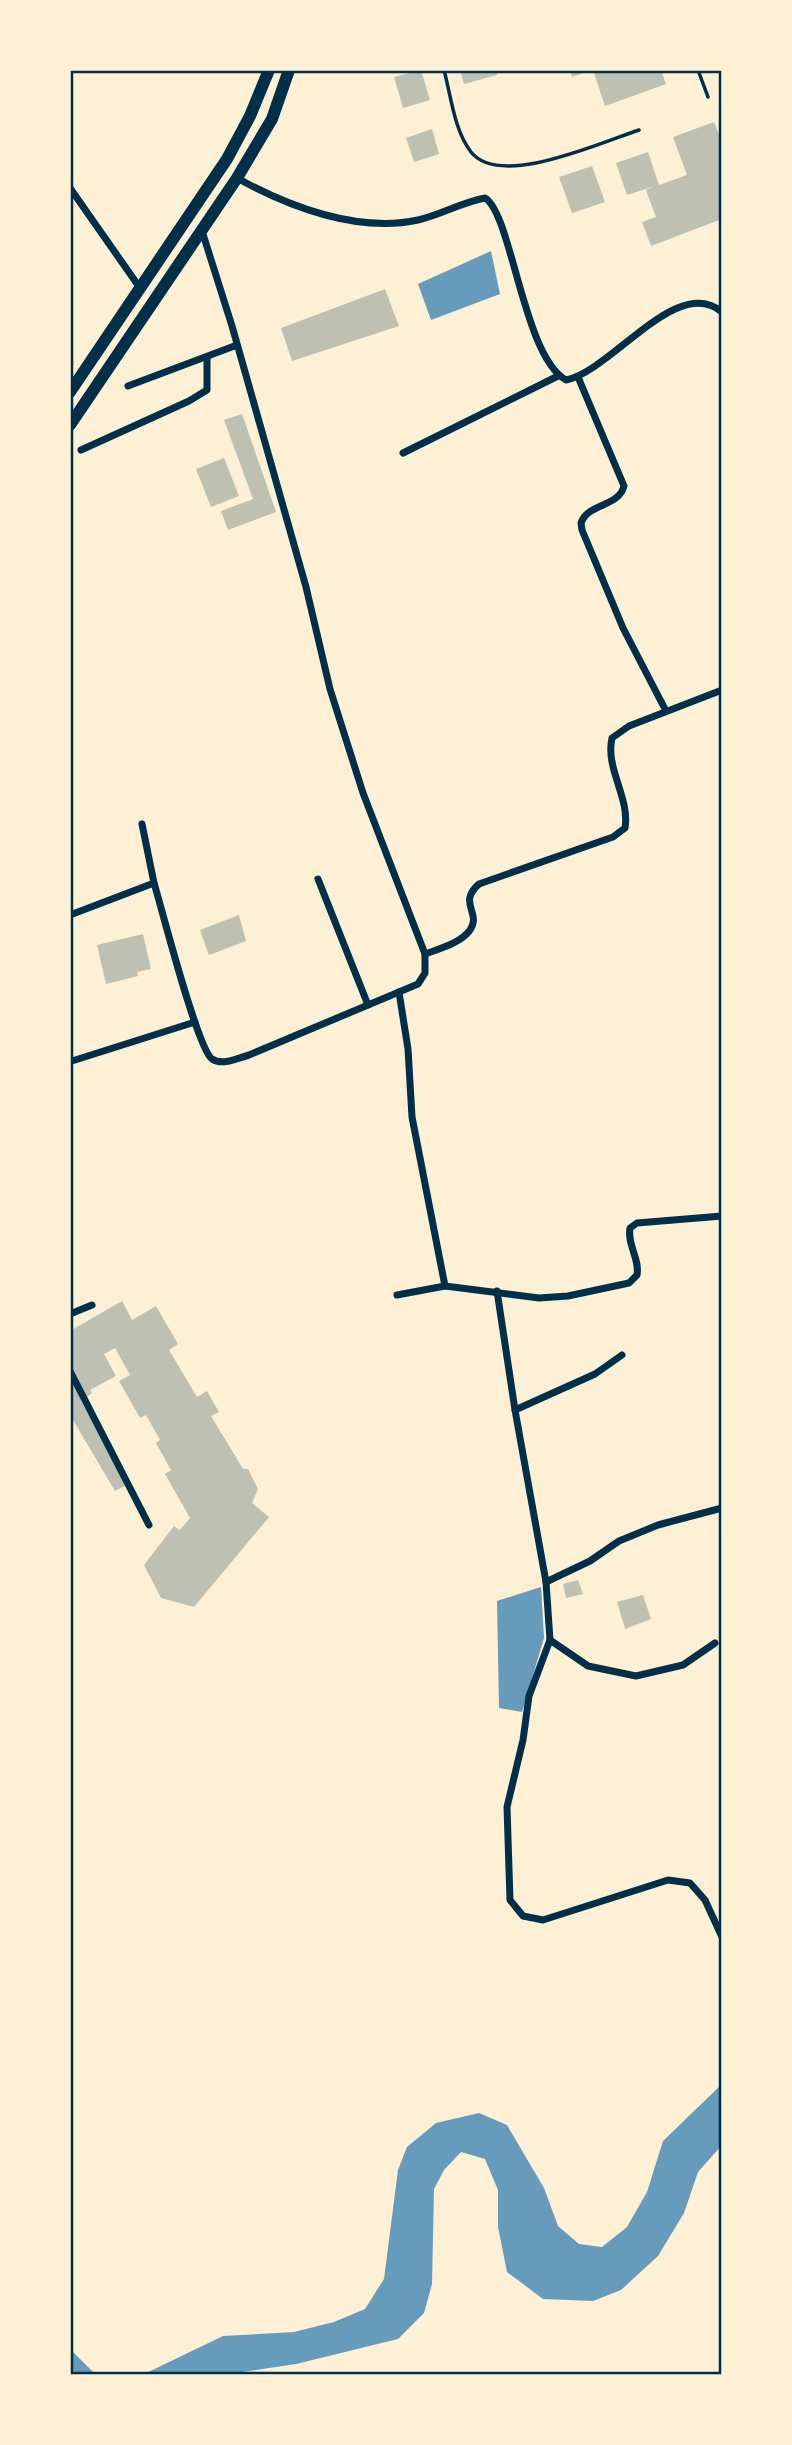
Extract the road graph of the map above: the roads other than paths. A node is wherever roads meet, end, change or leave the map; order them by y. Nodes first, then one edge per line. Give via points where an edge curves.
1 (269, 70) edge
2 (289, 70) edge
3 (444, 70) edge
4 (698, 70) edge
5 (708, 97) dead end
6 (639, 131) dead end
7 (237, 178) junction
8 (70, 188) edge
9 (203, 195) junction
10 (219, 205) junction
11 (202, 231) junction
12 (141, 289) junction
13 (722, 312) edge
14 (237, 345) junction
15 (207, 357) junction
16 (558, 376) junction
17 (578, 377) junction
18 (128, 386) dead end
19 (70, 391) edge
20 (70, 425) edge
21 (82, 450) dead end
22 (403, 453) dead end
23 (722, 690) edge
24 (666, 711) junction
25 (142, 824) dead end
26 (317, 879) dead end
27 (154, 883) junction
28 (70, 915) edge
29 (425, 954) junction
30 (399, 992) junction
31 (368, 1005) junction
32 (195, 1022) junction
33 (72, 1061) dead end
34 (722, 1216) edge
35 (445, 1286) junction
36 (497, 1291) junction
37 (397, 1295) dead end
38 (92, 1305) dead end
39 (70, 1314) edge
40 (622, 1355) dead end
41 (70, 1371) edge
42 (515, 1410) junction
43 (722, 1508) edge
44 (149, 1525) dead end
45 (546, 1582) junction
46 (550, 1640) junction
47 (715, 1643) dead end
48 (722, 1937) edge

1 - 9 main road via 250,116
2 - 7 main road via 272,119
3 - 6 lane via 465,143 490,165 510,168 537,163
4 - 5 lane
7 - 10 main road
7 - 16 street via 343,219 387,224 420,220 485,198 495,206 516,280
8 - 12 street
9 - 10 main road
9 - 12 main road
10 - 11 main road
11 - 14 street
11 - 20 main road
12 - 19 main road
13 - 17 street via 712,303 674,308
14 - 15 street
14 - 29 street via 330,689 363,793
15 - 18 street
15 - 21 street via 207,390
16 - 17 street via 566,380
16 - 22 street
17 - 24 street via 624,486 619,496 586,513 582,530 623,628
23 - 24 street
24 - 29 street via 612,738 609,752 627,815 625,828 479,884 468,900 473,922 470,931
25 - 27 street
26 - 31 street
27 - 28 street
27 - 32 street
29 - 30 street via 425,973 418,984
30 - 31 street
30 - 35 street via 412,1117
31 - 32 street via 223,1062 212,1059 205,1049
32 - 33 street
34 - 36 street via 638,1223 630,1228 628,1237 639,1267 629,1283 539,1298
35 - 36 street
35 - 37 street
36 - 42 street
38 - 39 street
40 - 42 street via 595,1374
41 - 44 street
42 - 45 street
43 - 45 street via 619,1541
45 - 46 street
46 - 47 street via 588,1666 636,1676 683,1665
46 - 48 street via 529,1696 507,1807 510,1900 523,1916 543,1920 668,1880 690,1883 705,1900

